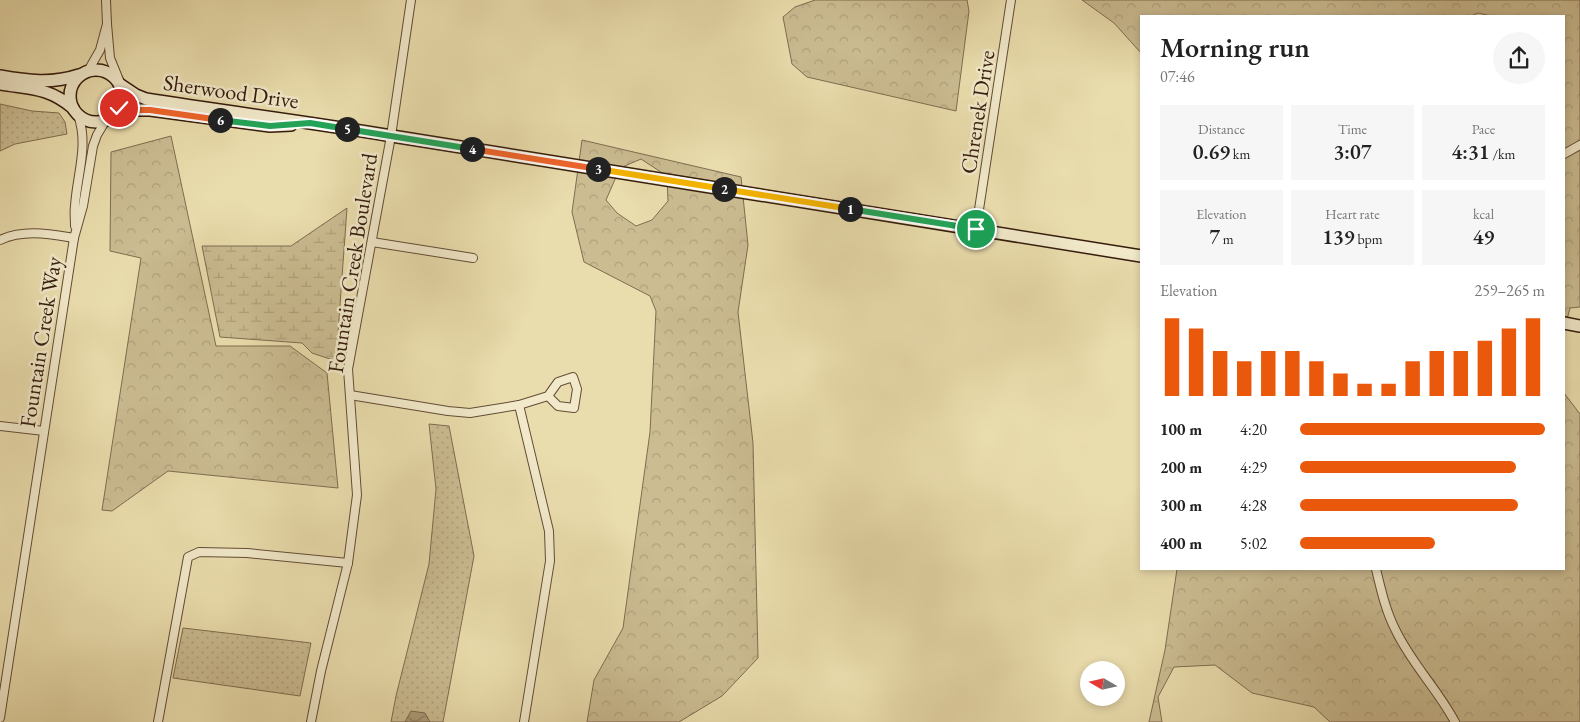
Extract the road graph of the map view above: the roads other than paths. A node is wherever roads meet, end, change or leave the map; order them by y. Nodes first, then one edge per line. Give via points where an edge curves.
1 (106, 0) edge
2 (411, 0) edge
3 (1011, 0) edge
4 (107, 24) junction
5 (84, 73) junction
6 (0, 76) edge
7 (0, 84) edge
8 (120, 86) junction
9 (76, 112) junction
10 (110, 117) junction
11 (310, 123) junction
12 (392, 136) junction
13 (1580, 145) edge
14 (1565, 153) edge
15 (976, 229) junction
16 (74, 238) junction
17 (0, 240) edge
18 (372, 242) junction
19 (1140, 256) edge
20 (473, 258) dead end
21 (1565, 323) edge
22 (1580, 326) edge
23 (350, 395) junction
24 (548, 396) junction
25 (519, 405) junction
26 (0, 426) edge
27 (44, 431) junction
28 (348, 563) junction
29 (1376, 570) edge
30 (3, 683) edge
31 (0, 718) edge
32 (158, 722) edge
33 (311, 722) edge
34 (524, 722) edge
35 (1455, 722) edge

1 - 4 street
2 - 12 street
3 - 15 street, Chrenek Drive
4 - 5 street via 100,50
4 - 8 street via 110,58
5 - 6 street via 50,82
5 - 8 street via 104,70
5 - 9 street via 70,91
7 - 9 street via 50,92
8 - 10 street via 122,101
8 - 11 street, Sherwood Drive via 146,99
9 - 10 street via 92,122
9 - 16 street, Fountain Creek Way via 84,147 75,205
10 - 11 street, Sherwood Drive via 142,109 270,126
10 - 16 street, Fountain Creek Way via 93,146
11 - 12 street, Sherwood Drive
12 - 15 street, Sherwood Drive
12 - 18 street, Fountain Creek Boulevard
13 - 14 street
15 - 19 street, Sherwood Drive
16 - 17 street via 33,232
16 - 27 street, Fountain Creek Way
18 - 20 street
18 - 23 street, Fountain Creek Boulevard via 348,369
21 - 22 street
23 - 25 street via 470,413
23 - 28 street, Fountain Creek Boulevard via 357,495
24 - 24 street via 558,382 573,377 578,389 574,408 558,406
24 - 25 street
25 - 34 street via 549,531 550,561
26 - 27 street
27 - 30 street, Fountain Creek Way
28 - 32 street via 247,553 199,552 188,557
28 - 33 street, Fountain Creek Boulevard via 320,671
29 - 35 street via 1396,631
30 - 31 street, Fountain Creek Way

